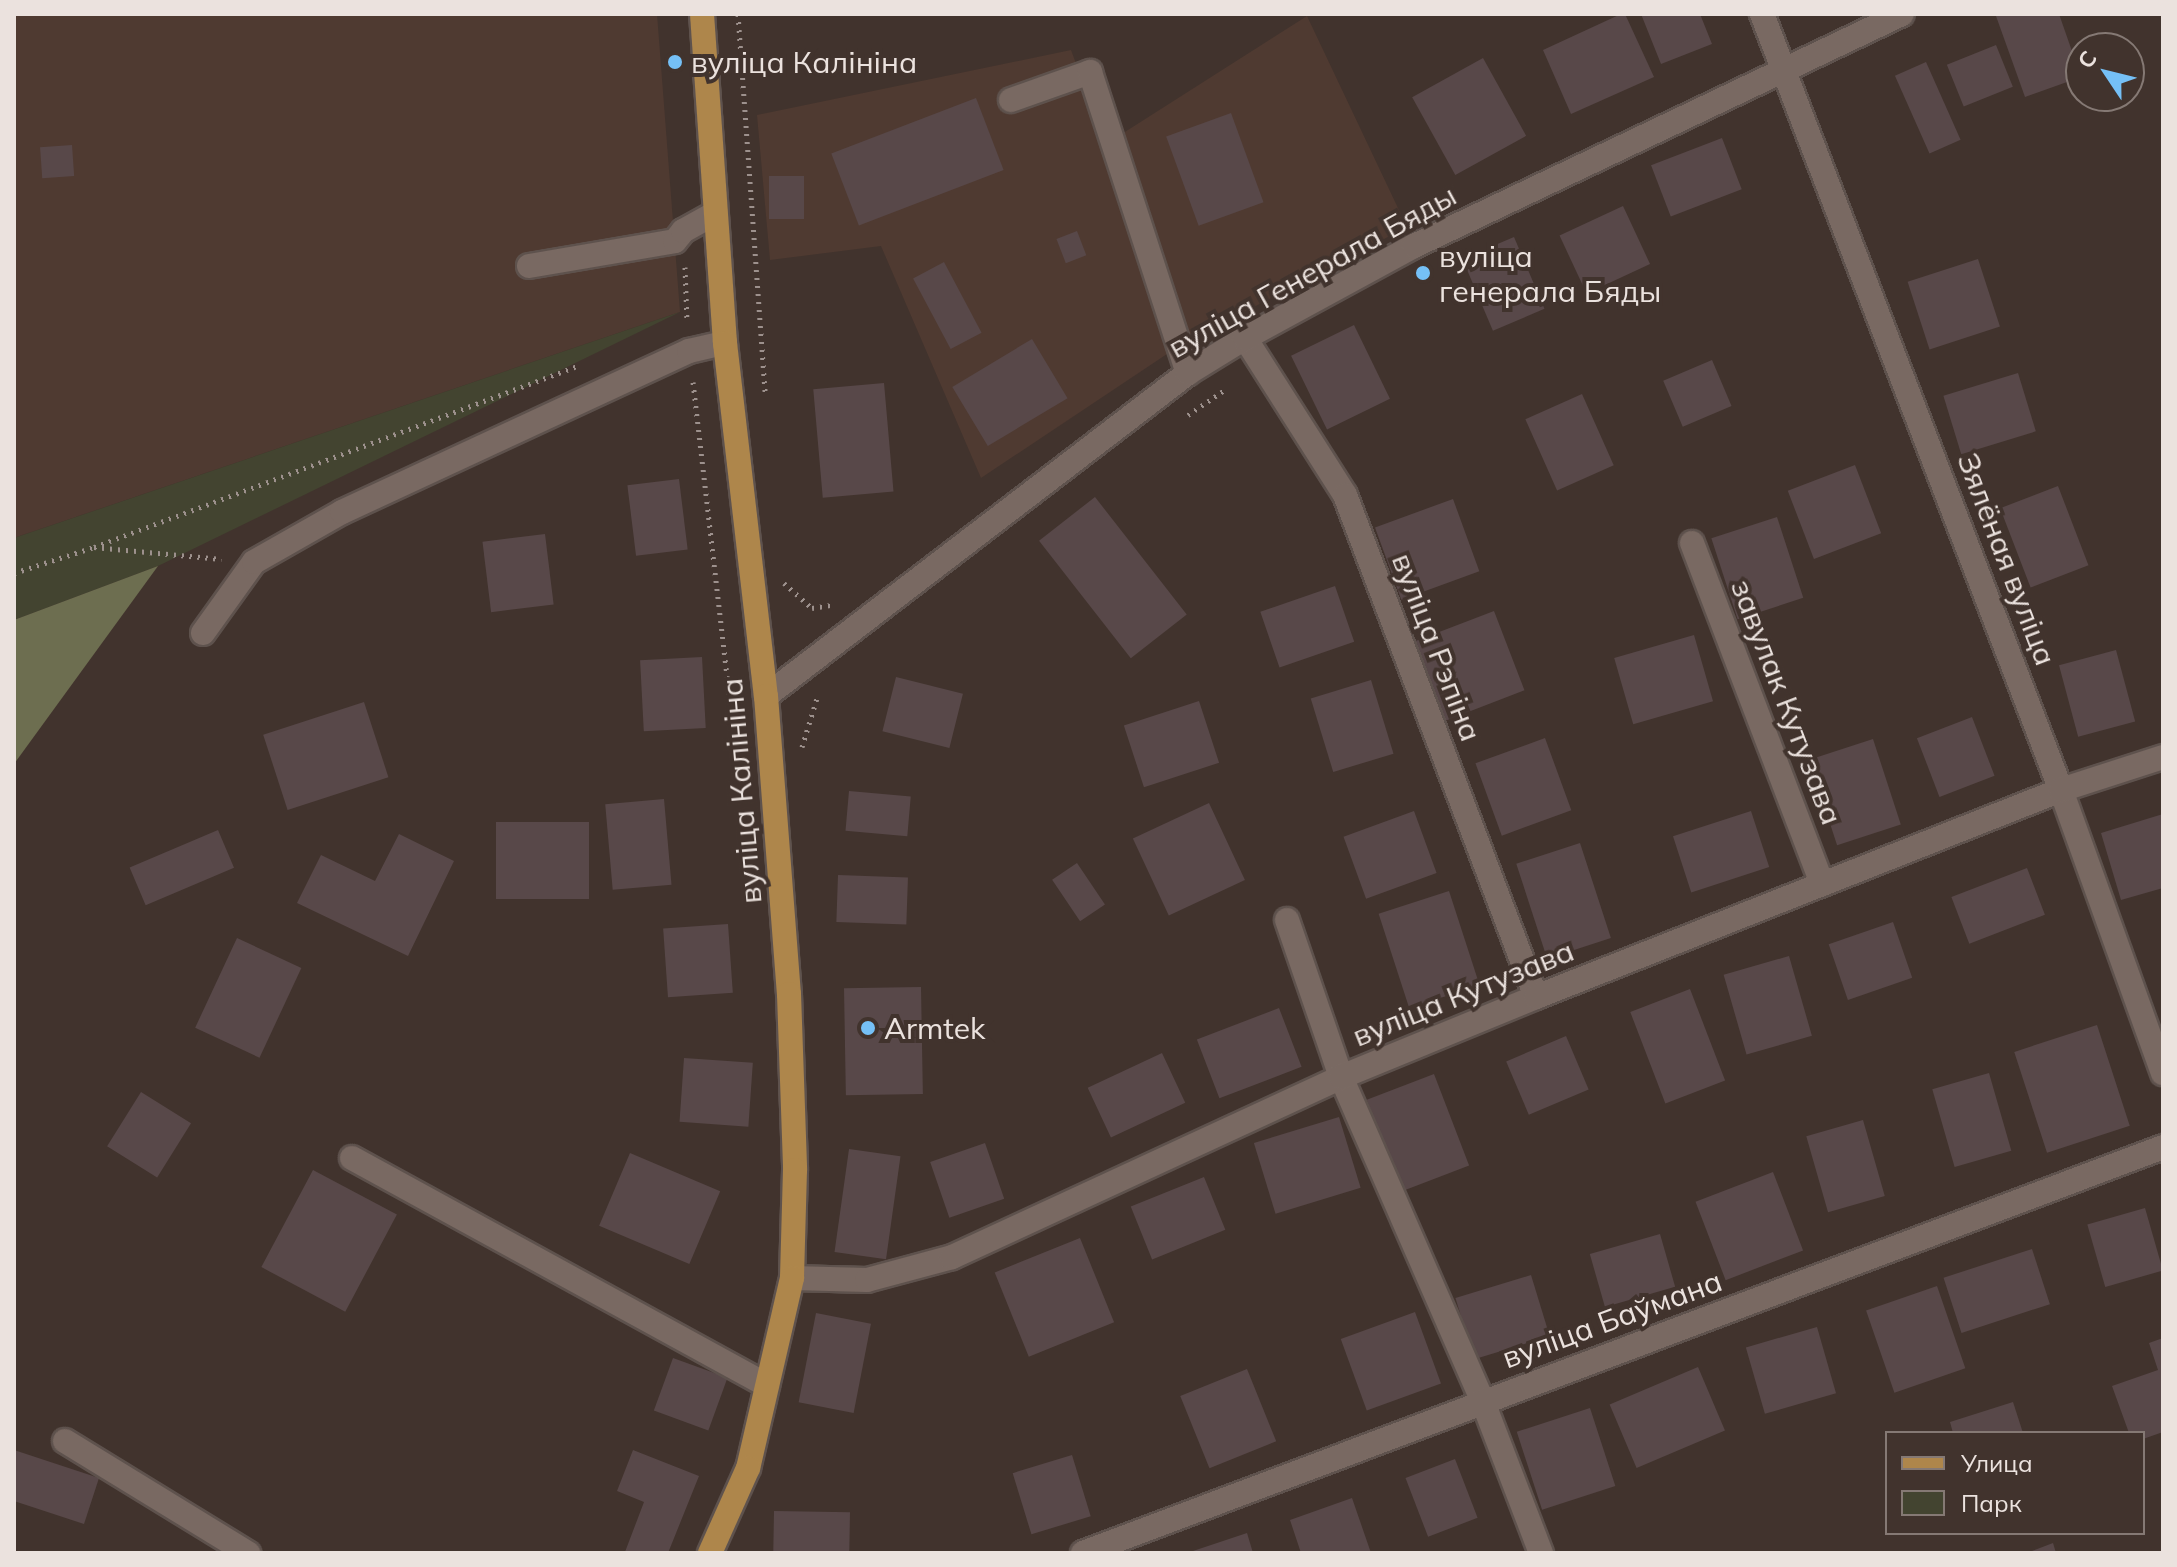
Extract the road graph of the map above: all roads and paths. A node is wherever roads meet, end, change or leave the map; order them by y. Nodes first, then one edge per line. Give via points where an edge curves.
1 (702, 14) edge
2 (738, 14) edge
3 (1762, 14) edge
4 (1902, 14) edge
5 (1785, 71) junction
6 (1011, 100) dead end
7 (714, 214) junction
8 (683, 231) junction
9 (529, 266) dead end
10 (1245, 338) junction
11 (725, 343) junction
12 (689, 351) junction
13 (584, 363) dead end
14 (1188, 373) junction
15 (765, 405) dead end
16 (1692, 543) dead end
17 (94, 547) junction
18 (254, 562) junction
19 (14, 573) edge
20 (777, 576) dead end
21 (838, 604) dead end
22 (203, 633) dead end
23 (766, 696) junction
24 (2163, 757) edge
25 (739, 777) dead end
26 (2061, 790) junction
27 (1822, 884) junction
28 (1287, 920) dead end
29 (1536, 997) junction
30 (2163, 1073) edge
31 (1341, 1077) junction
32 (2163, 1147) edge
33 (352, 1158) dead end
34 (792, 1278) junction
35 (767, 1385) junction
36 (1483, 1402) junction
37 (65, 1441) dead end
38 (1113, 1548) edge
39 (248, 1553) edge
40 (710, 1553) edge
41 (1083, 1553) edge
42 (1541, 1553) edge

1 - 7 main road, вуліца Калініна
2 - 15 path
3 - 5 street, Зялёная вуліца
4 - 5 street, вуліца Генерала Бяды
5 - 10 street, вуліца Генерала Бяды via 1414,246
5 - 26 street, Зялёная вуліца
6 - 14 street via 1090,72
7 - 8 street
7 - 11 main road, вуліца Калініна
8 - 9 street via 675,241
8 - 12 path
10 - 14 street, вуліца Генерала Бяды
10 - 29 street, вуліца Рэпіна via 1345,495
11 - 12 street
11 - 23 main road, вуліца Калініна
12 - 18 street via 342,512
12 - 25 path
13 - 17 path
14 - 23 street, вуліца Генерала Бяды
16 - 27 street, завулак Кутузава
17 - 18 path
17 - 19 path
18 - 22 street
20 - 21 path via 812,608
23 - 34 main road, вуліца Калініна via 789,994 795,1170
24 - 26 street, вуліца Кутузава
26 - 27 street, вуліца Кутузава
26 - 30 street, Зялёная вуліца
27 - 29 street, вуліца Кутузава
28 - 31 street
29 - 31 street, вуліца Кутузава
31 - 34 street, вуліца Кутузава via 952,1257 867,1280
31 - 36 street
32 - 36 street, вуліца Баўмана
33 - 35 street
34 - 35 main road, вуліца Калініна
35 - 40 main road, вуліца Калініна via 748,1468
36 - 38 street, вуліца Баўмана
36 - 42 street
37 - 39 street
38 - 41 street, вуліца Баўмана

